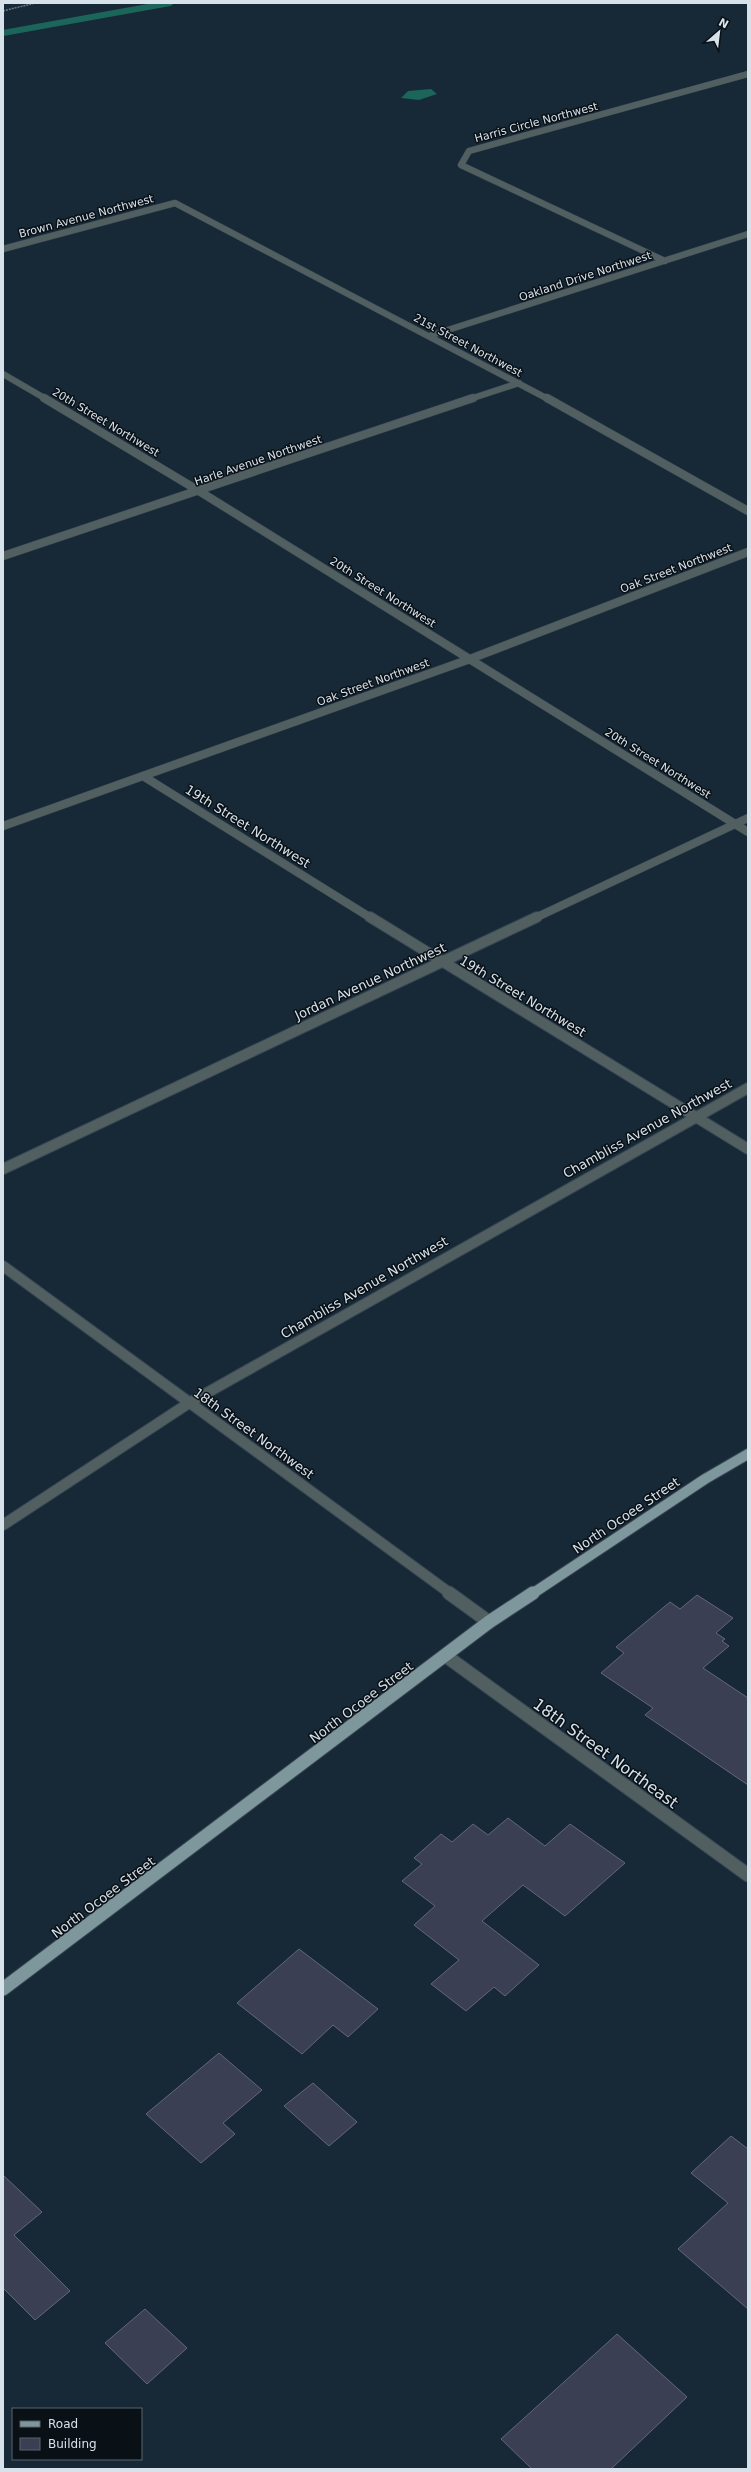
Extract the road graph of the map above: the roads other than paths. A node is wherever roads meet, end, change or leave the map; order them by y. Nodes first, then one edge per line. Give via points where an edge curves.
1 (748, 74) edge
2 (175, 203) joint
3 (748, 234) edge
4 (3, 249) edge
5 (665, 261) junction
6 (429, 336) junction
7 (3, 374) edge
8 (519, 383) junction
9 (200, 491) junction
10 (748, 511) edge
11 (748, 552) edge
12 (3, 556) edge
13 (470, 659) junction
14 (143, 776) junction
15 (748, 818) edge
16 (735, 824) junction
17 (3, 826) edge
18 (748, 832) edge
19 (441, 962) junction
20 (748, 1088) edge
21 (695, 1116) junction
22 (748, 1149) edge
23 (3, 1169) edge
24 (3, 1266) edge
25 (189, 1403) junction
26 (748, 1454) edge
27 (3, 1525) edge
28 (490, 1622) junction
29 (446, 1656) junction
30 (748, 1875) edge
31 (3, 1990) edge

1 - 5 street, Harris Circle Northwest via 469,150 461,165
2 - 4 street, Brown Avenue Northwest
2 - 6 street, 21st Street Northwest
3 - 5 street, Oakland Drive Northwest
5 - 6 street, Oakland Drive Northwest
6 - 8 street, 21st Street Northwest
7 - 9 street, 20th Street Northwest
8 - 9 street, Harle Avenue Northwest
8 - 10 street, 21st Street Northwest
9 - 12 street, Harle Avenue Northwest
9 - 13 street, 20th Street Northwest
11 - 13 street, Oak Street Northwest
13 - 14 street, Oak Street Northwest
13 - 16 street, 20th Street Northwest
14 - 17 street, Oak Street Northwest
14 - 19 street, 19th Street Northwest
15 - 16 street, Jordan Avenue Northwest
16 - 18 street, 20th Street Northwest
16 - 19 street, Jordan Avenue Northwest
19 - 21 street, 19th Street Northwest
19 - 23 street, Jordan Avenue Northwest
20 - 21 street, Chambliss Avenue Northwest
21 - 22 street, 19th Street Northwest
21 - 25 street, Chambliss Avenue Northwest
24 - 25 street, 18th Street Northwest
25 - 27 street, Chambliss Avenue Northwest
25 - 28 street, 18th Street Northwest
26 - 28 main road, North Ocoee Street via 705,1479
28 - 29 main road, North Ocoee Street
29 - 30 street, 18th Street Northeast
29 - 31 main road, North Ocoee Street

